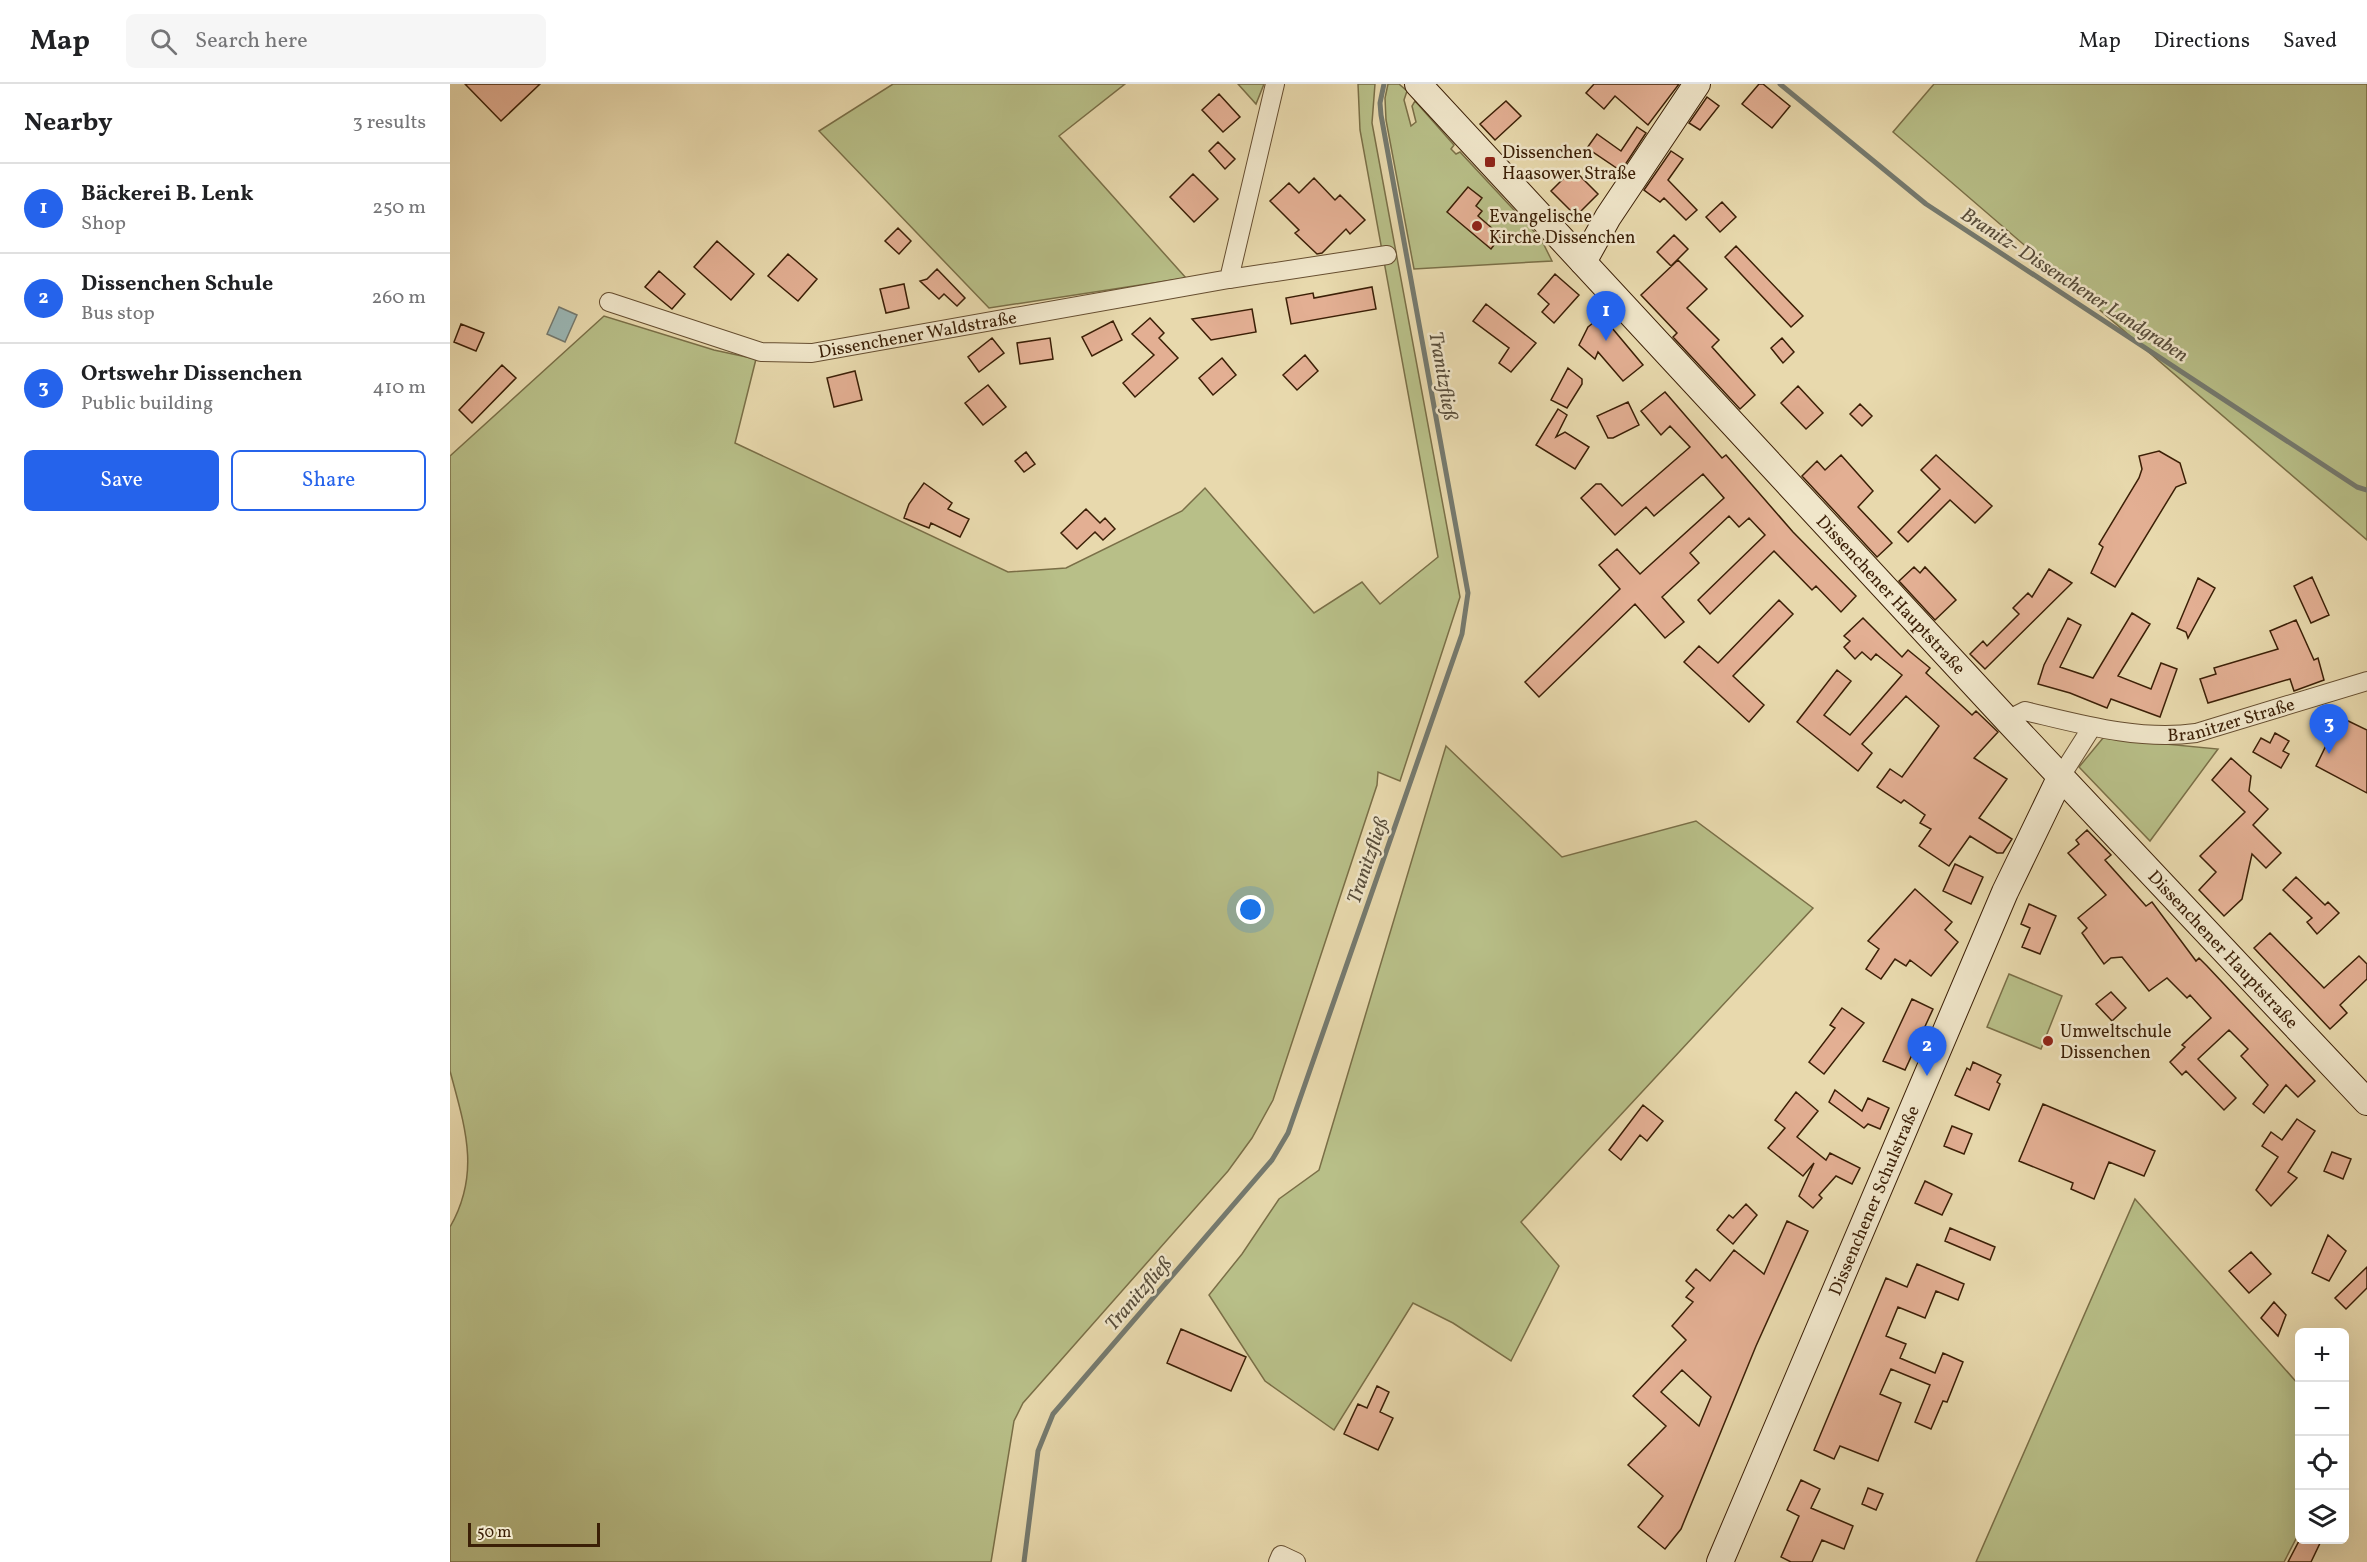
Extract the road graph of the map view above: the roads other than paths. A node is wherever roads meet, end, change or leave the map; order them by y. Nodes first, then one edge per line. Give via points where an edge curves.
1 (1275, 84) edge
2 (1418, 84) edge
3 (1697, 84) edge
4 (1387, 255) dead end
5 (1583, 262) junction
6 (1229, 279) junction
7 (609, 302) dead end
8 (2367, 681) edge
9 (2011, 724) junction
10 (2092, 727) junction
11 (2061, 776) junction
12 (2367, 1102) edge
13 (1278, 1562) edge
14 (1296, 1562) edge
15 (1720, 1562) edge

1 - 6 street
2 - 5 main road, Dissenchener Hauptstraße
3 - 5 main road via 1608,217
4 - 6 street, Dissenchener Waldstraße
5 - 9 main road, Dissenchener Hauptstraße
6 - 7 street, Dissenchener Waldstraße via 812,353 761,352
8 - 10 street, Branitzer Straße via 2196,733 2168,737
9 - 10 street, Branitzer Straße via 2025,711
9 - 11 main road, Dissenchener Hauptstraße
10 - 11 street
11 - 12 main road, Dissenchener Hauptstraße
11 - 15 main road, Dissenchener Schulstraße via 2005,892
13 - 14 street via 1281,1555

